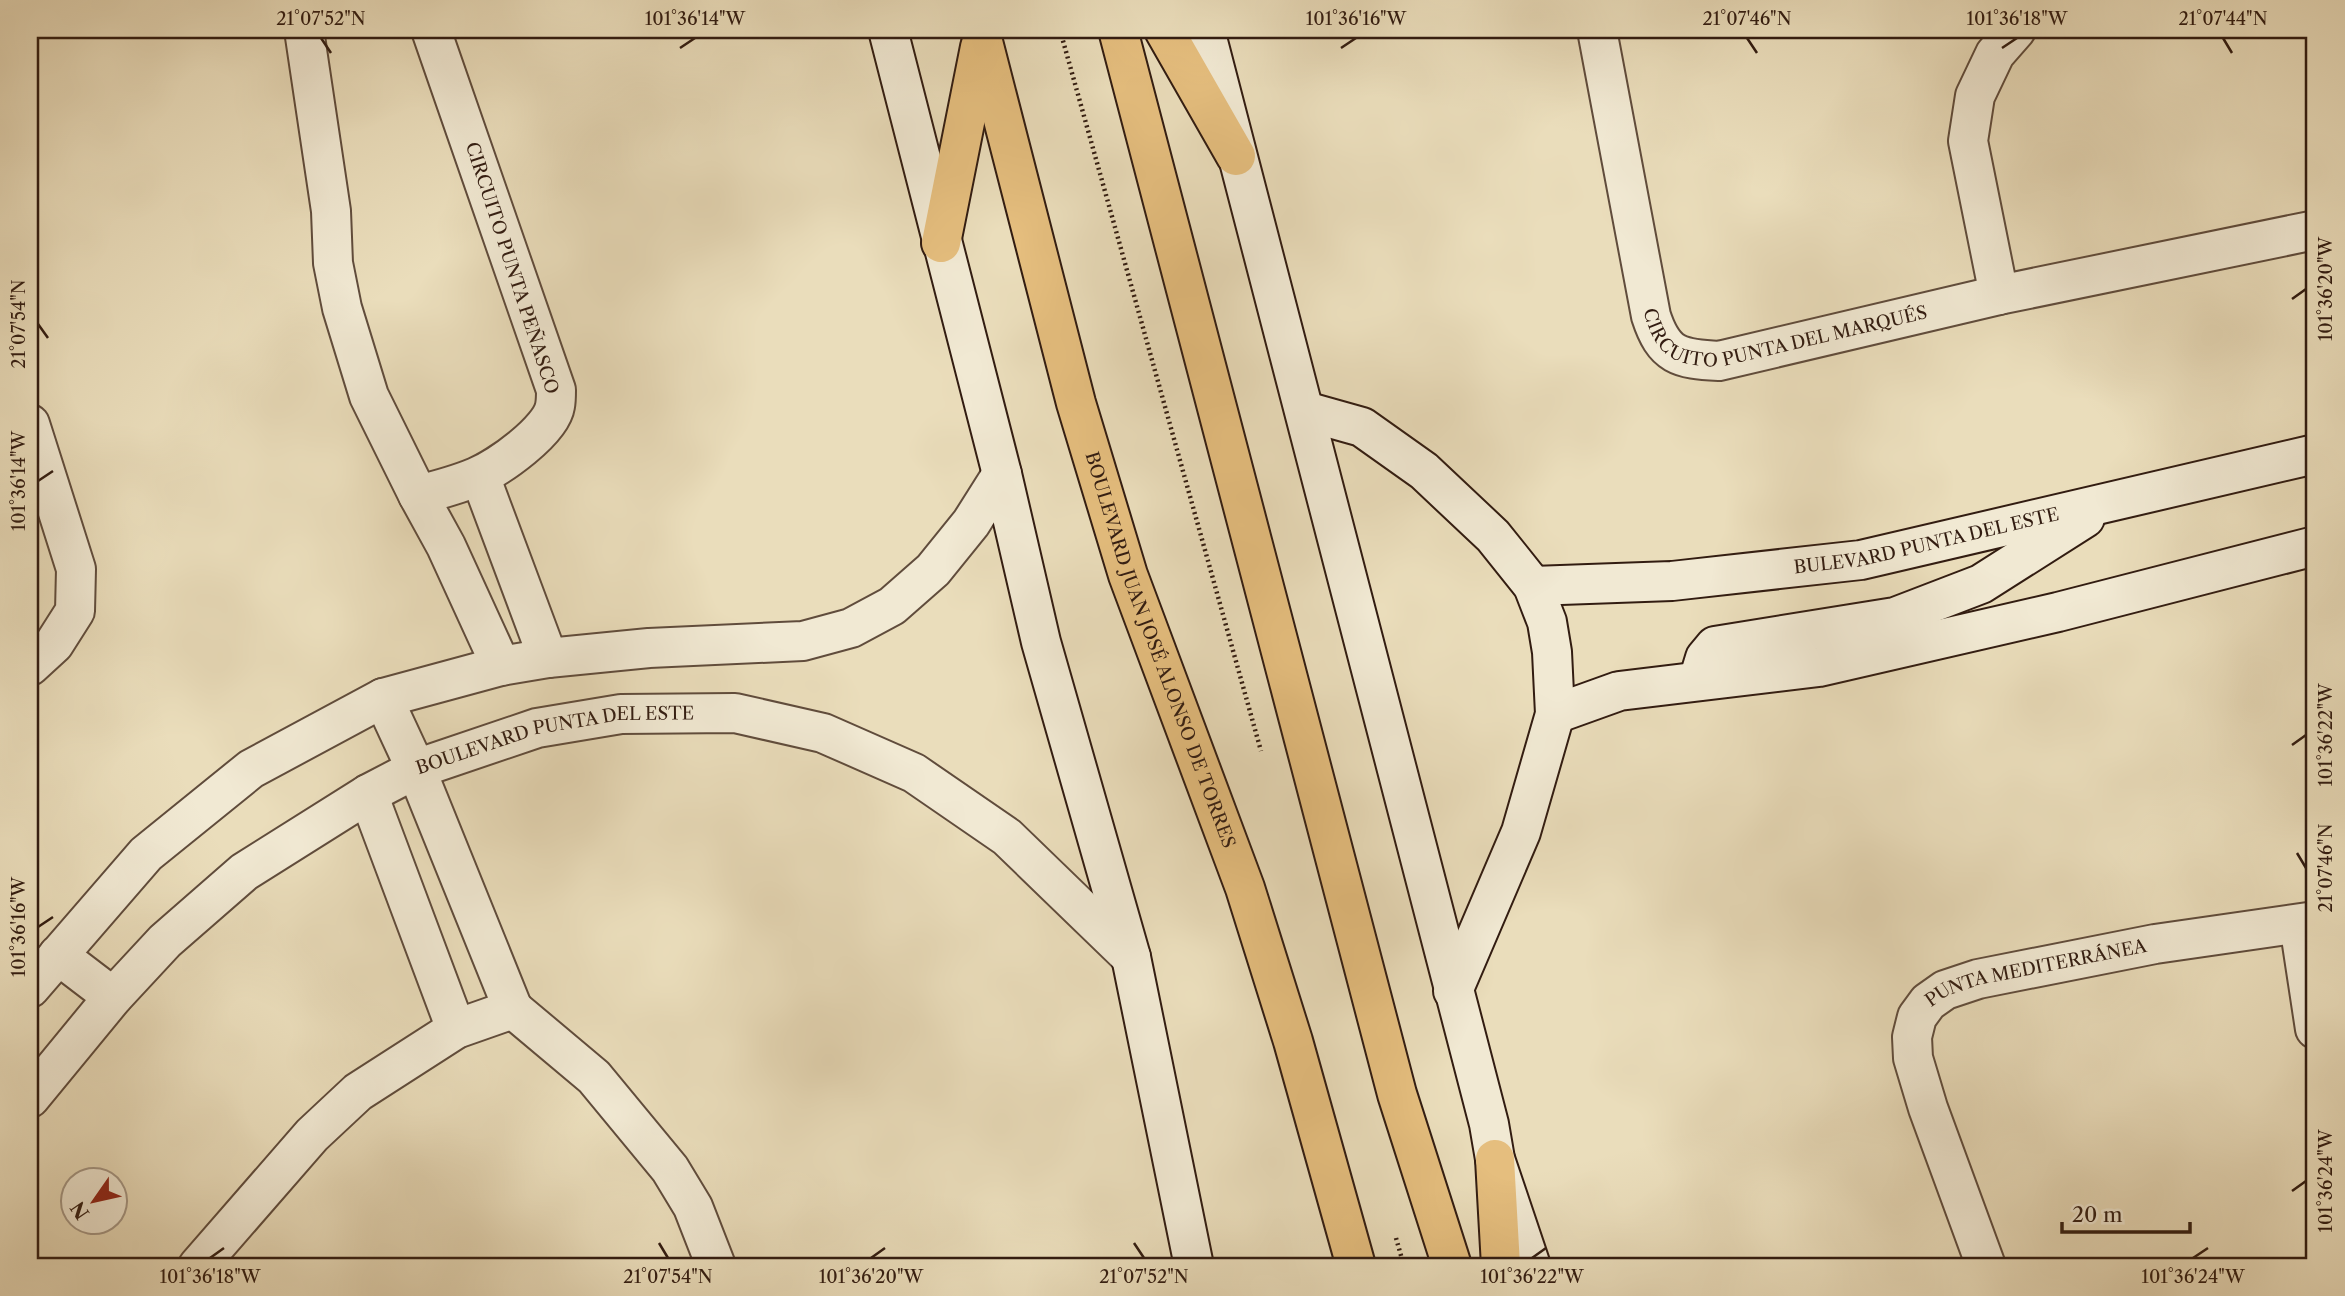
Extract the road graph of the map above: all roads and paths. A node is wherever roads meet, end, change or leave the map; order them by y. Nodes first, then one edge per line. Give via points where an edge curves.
1 (304, 30) edge
2 (431, 30) edge
3 (888, 30) edge
4 (1060, 30) edge
5 (1118, 30) edge
6 (1164, 30) edge
7 (1205, 30) edge
8 (2016, 30) edge
9 (981, 34) edge
10 (1607, 40) edge
11 (1236, 156) junction
12 (2315, 230) edge
13 (941, 243) junction
14 (1999, 295) junction
15 (1305, 411) junction
16 (30, 424) edge
17 (2315, 454) edge
18 (1002, 474) junction
19 (480, 476) junction
20 (418, 495) junction
21 (2107, 504) junction
22 (2315, 547) edge
23 (1533, 586) junction
24 (548, 658) junction
25 (30, 666) edge
26 (501, 666) junction
27 (1698, 681) junction
28 (383, 698) junction
29 (1555, 714) junction
30 (1262, 756) dead end
31 (416, 769) junction
32 (368, 794) junction
33 (2307, 922) edge
34 (58, 955) junction
35 (1131, 957) junction
36 (30, 988) edge
37 (1453, 991) junction
38 (113, 997) junction
39 (513, 1009) junction
40 (2315, 1029) edge
41 (456, 1030) junction
42 (30, 1098) edge
43 (1495, 1158) junction
44 (1393, 1226) dead end
45 (198, 1266) edge
46 (716, 1266) edge
47 (1194, 1266) edge
48 (1356, 1266) edge
49 (1404, 1266) edge
50 (1452, 1266) edge
51 (1501, 1266) edge
52 (1531, 1266) edge
53 (1986, 1266) edge

1 - 20 street via 342,308 369,396
2 - 19 street, CIRCUITO PUNTA PEÑASCO via 556,390 555,407 544,429
3 - 13 street
4 - 30 path
5 - 50 main road via 1397,1094
6 - 11 main road
7 - 11 street
8 - 14 street via 1995,54 1975,96 1968,141
9 - 13 main road
9 - 48 main road, BOULEVARD JUAN JOSÉ ALONSO DE TORRES via 1076,403 1128,575 1245,888
10 - 14 street, CIRCUITO PUNTA DEL MARQUÉS via 1651,316 1663,345 1671,352 1719,361
11 - 15 street
12 - 14 street, CIRCUITO PUNTA DEL MARQUÉS
13 - 18 street
15 - 23 street via 1362,427 1424,471 1493,536
15 - 37 street
16 - 25 street via 76,569 75,611 54,643
17 - 21 street, BULEVARD PUNTA DEL ESTE
18 - 24 street via 933,570 892,606 851,628 803,641
18 - 35 street via 1041,642
19 - 20 street, CIRCUITO PUNTA PEÑASCO
19 - 24 street
20 - 26 street
21 - 23 street, BULEVARD PUNTA DEL ESTE via 1861,560 1672,581
21 - 27 street via 1981,584 1895,617 1715,646
22 - 27 street via 1819,667
23 - 29 street via 1547,622
24 - 26 street
26 - 28 street
27 - 29 street via 1619,691
28 - 31 street
28 - 34 street via 251,769 146,853
29 - 37 street via 1521,832
31 - 32 street, BOULEVARD PUNTA DEL ESTE
31 - 35 street, BOULEVARD PUNTA DEL ESTE via 537,729 621,713 735,713 823,733 914,773 1006,837
31 - 39 street
32 - 38 street, BOULEVARD PUNTA DEL ESTE via 244,872 165,941
32 - 41 street
33 - 40 street, PUNTA MEDITERRÁNEA
33 - 53 street, PUNTA MEDITERRÁNEA via 2155,944 1979,979 1945,990 1928,1002 1917,1017 1913,1058
34 - 36 street
34 - 38 street
35 - 47 street
37 - 43 street
38 - 42 street, BOULEVARD PUNTA DEL ESTE
39 - 41 street
39 - 46 street via 594,1077 670,1169 693,1208
41 - 45 street via 358,1092 312,1135
43 - 51 main road
43 - 52 street
44 - 49 path

